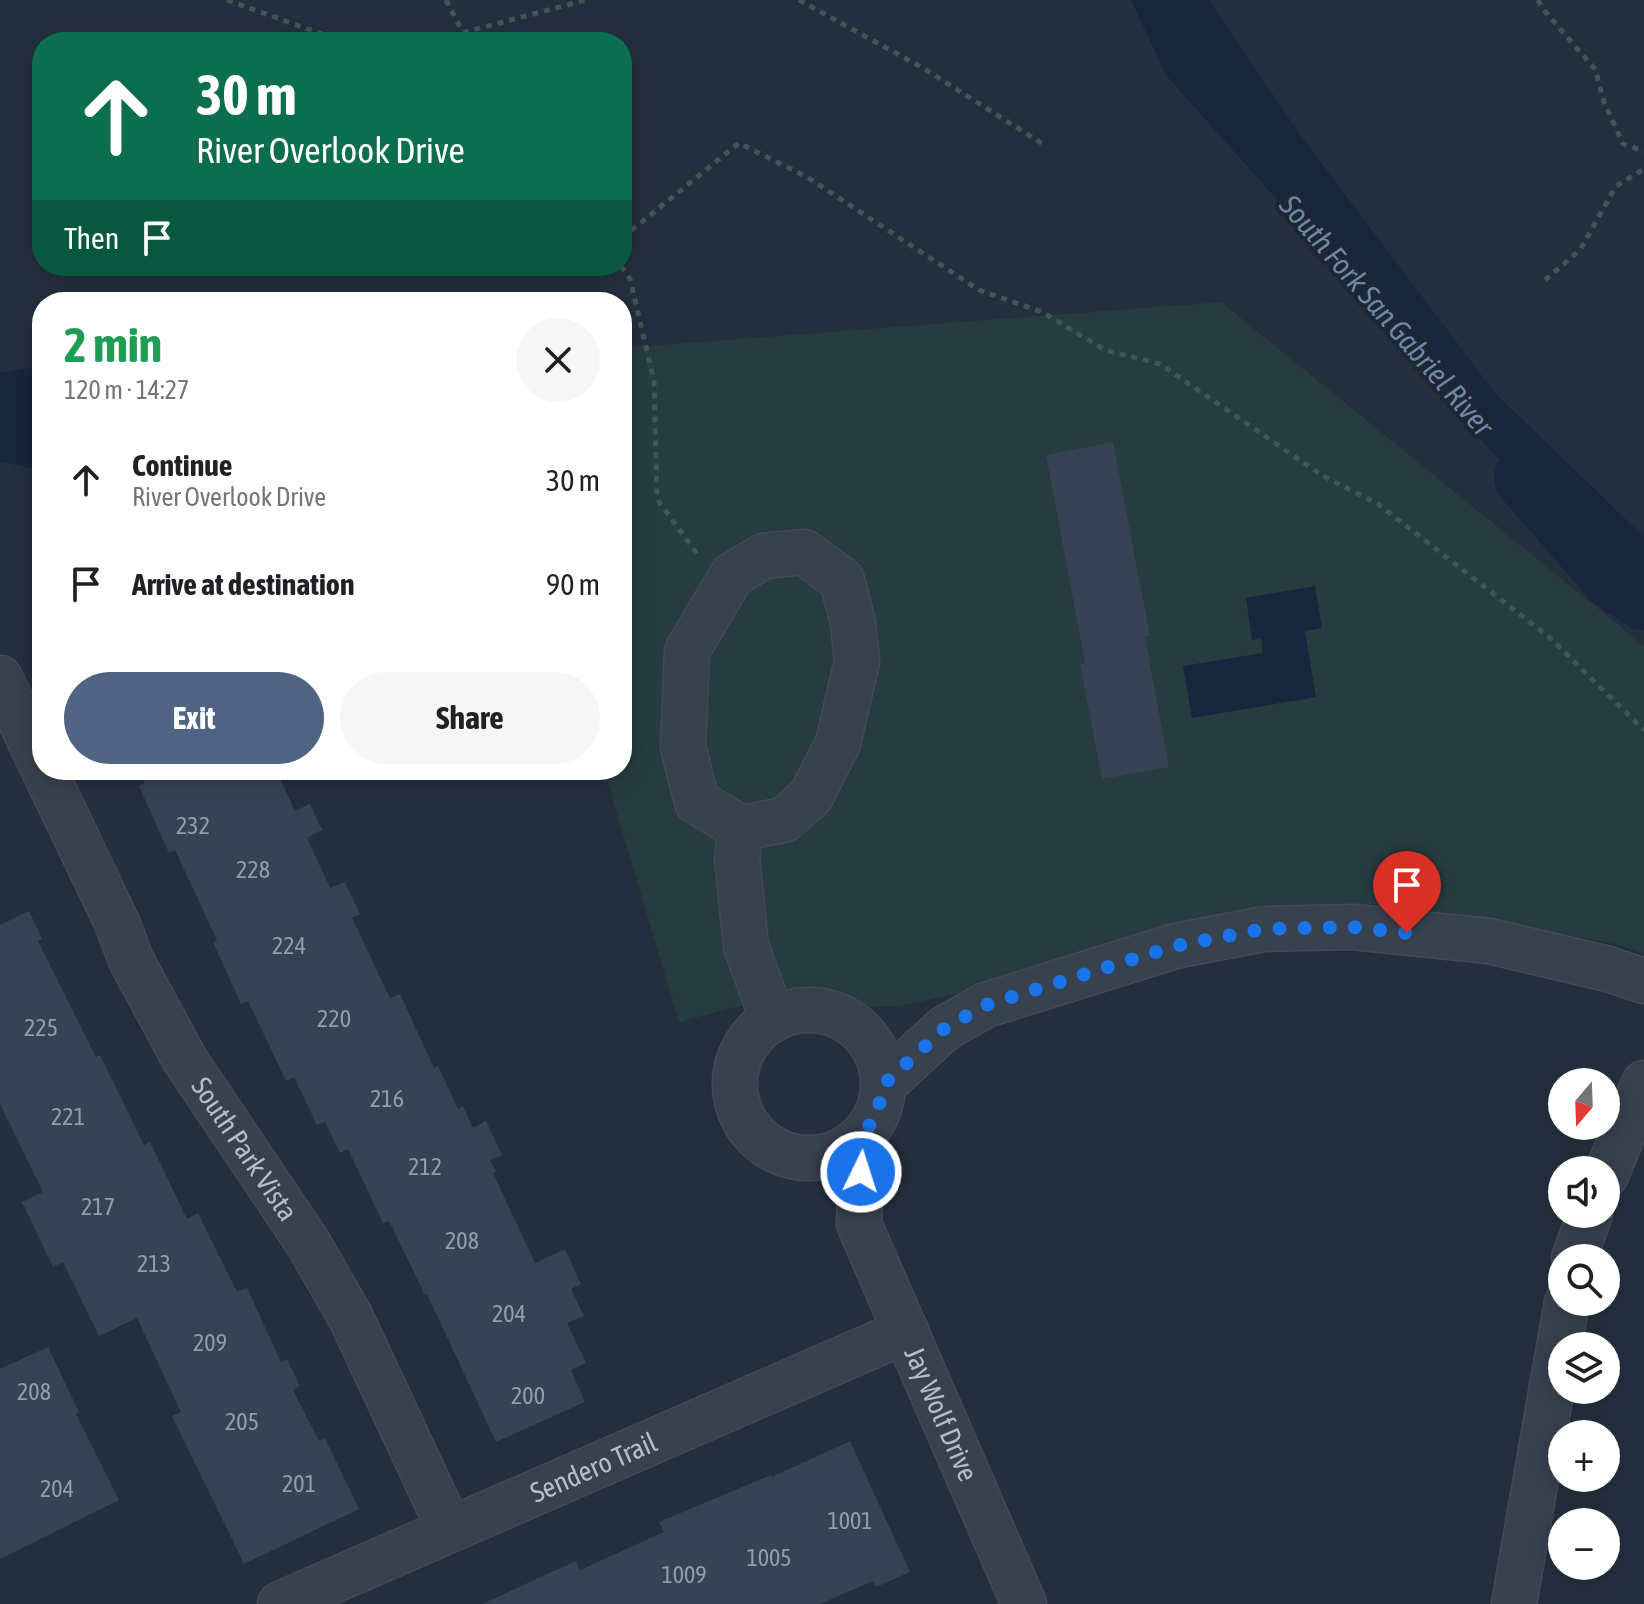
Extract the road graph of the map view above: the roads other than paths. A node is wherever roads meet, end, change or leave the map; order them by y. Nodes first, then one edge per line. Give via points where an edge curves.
1 (0, 678) edge
2 (32, 745) edge
3 (49, 780) edge
4 (741, 828) junction
5 (1644, 981) edge
6 (773, 1020) junction
7 (855, 1026) junction
8 (945, 1028) junction
9 (1644, 1083) edge
10 (883, 1085) junction
11 (858, 1141) junction
12 (1614, 1156) edge
13 (803, 1158) junction
14 (859, 1224) junction
15 (1565, 1316) edge
16 (906, 1331) junction
17 (449, 1528) junction
18 (280, 1604) edge
19 (1024, 1604) edge
20 (1514, 1604) edge

1 - 2 street, South Park Vista
3 - 17 street, South Park Vista via 131,960 185,1060 308,1243 351,1318
4 - 4 street via 784,820 811,796 838,743 854,675 853,623 842,580 804,552 764,556 732,575 687,651 683,747 697,802
4 - 6 street via 737,857 746,946
5 - 8 street via 1489,941 1353,927 1264,929 1175,946 986,1005
6 - 7 street via 812,1009
6 - 13 street via 751,1037 739,1057 736,1103 761,1141
7 - 8 street
7 - 10 street via 880,1063
8 - 10 street
9 - 12 street
10 - 11 street via 877,1115
11 - 13 street via 823,1157
11 - 14 street, Jay Wolf Drive
13 - 14 street, Jay Wolf Drive via 837,1205
14 - 16 street, Jay Wolf Drive
15 - 20 street
16 - 17 street, Sendero Trail
16 - 19 street, Jay Wolf Drive
17 - 18 street, Sendero Trail

